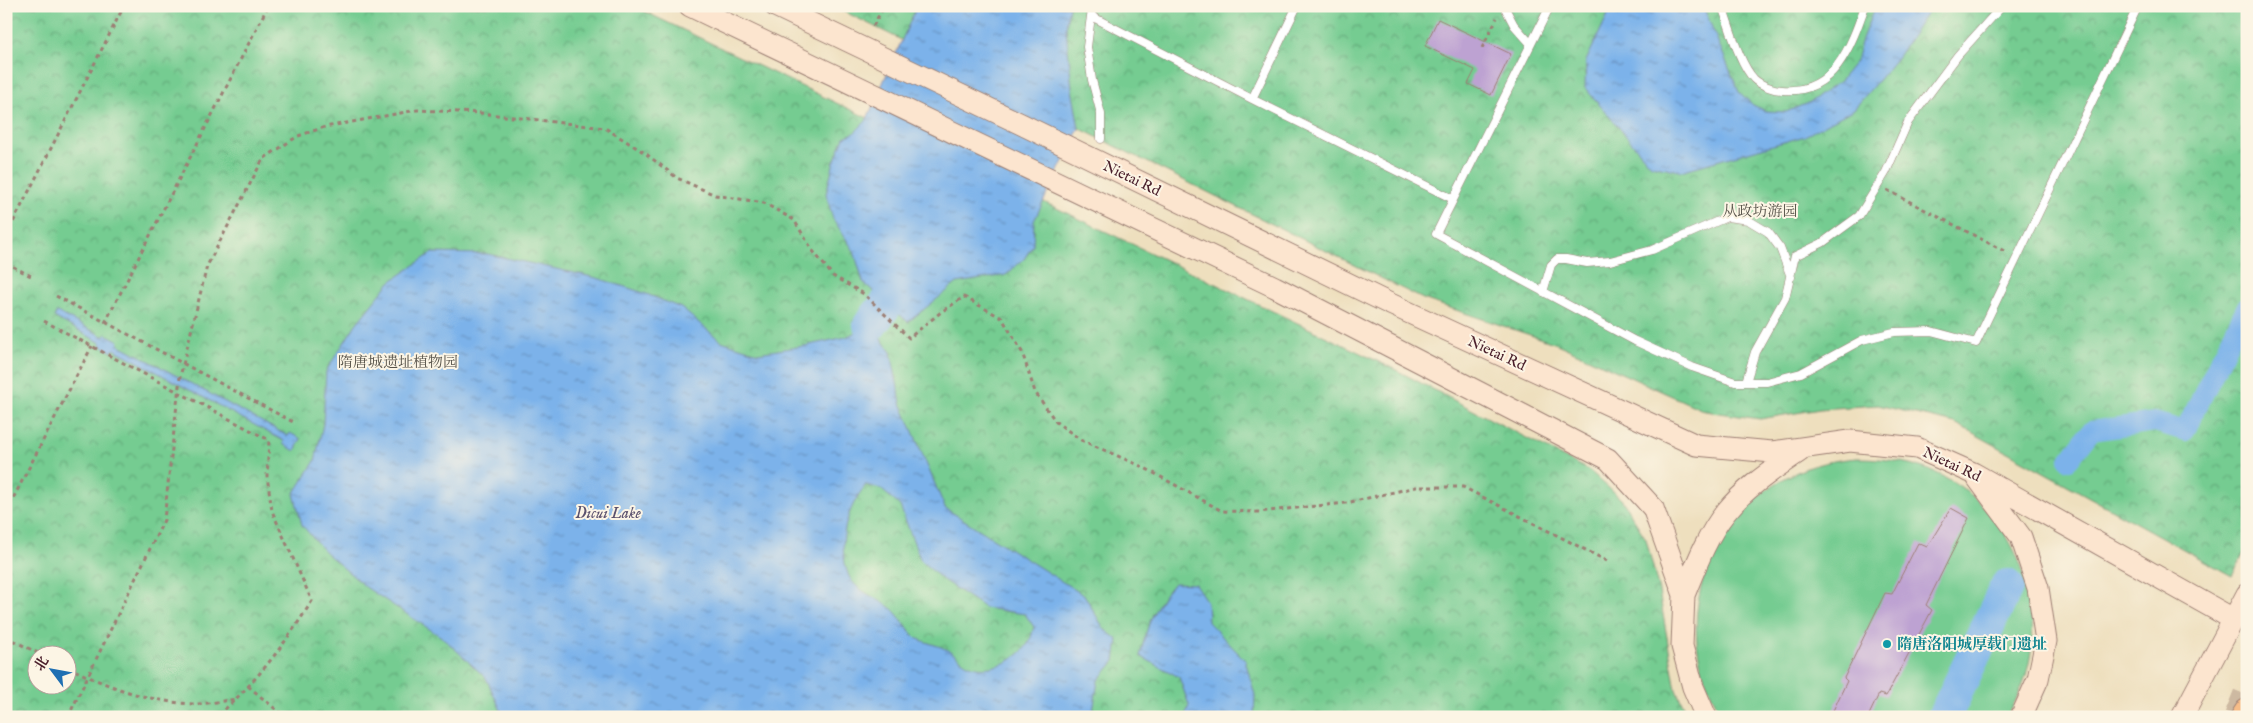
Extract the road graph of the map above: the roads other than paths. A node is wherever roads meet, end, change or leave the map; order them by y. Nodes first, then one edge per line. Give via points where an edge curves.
1 (690, 6) edge
2 (775, 6) edge
3 (1093, 6) edge
4 (1297, 6) edge
5 (1504, 6) edge
6 (1550, 6) edge
7 (1722, 6) edge
8 (1865, 6) edge
9 (2002, 6) edge
10 (2138, 6) edge
11 (1090, 16) junction
12 (1531, 44) junction
13 (1252, 99) junction
14 (1101, 139) dead end
15 (1453, 199) junction
16 (1790, 277) junction
17 (1543, 292) junction
18 (1746, 382) junction
19 (1804, 448) junction
20 (1973, 473) junction
21 (2247, 594) edge
22 (1684, 595) junction
23 (2233, 619) junction
24 (2247, 711) edge
25 (1706, 717) edge
26 (2021, 717) edge
27 (2182, 717) edge
28 (2243, 717) edge

1 - 22 main road via 1275,287 1608,459 1653,508
2 - 19 main road, Nietai Rd via 1363,291 1696,445 1772,452
3 - 11 lane
4 - 13 lane
5 - 12 lane via 1514,25
6 - 12 lane
7 - 8 lane via 1744,64 1755,81 1776,90 1794,91 1830,75 1843,60
9 - 16 lane via 1958,54 1908,122 1886,172 1859,216 1796,256
10 - 18 lane via 1976,343 1931,331 1894,332 1862,340 1801,373 1767,382
11 - 13 lane
11 - 14 lane via 1087,47 1101,114
12 - 15 lane
13 - 15 lane
15 - 17 lane via 1436,234
16 - 17 lane via 1780,248 1768,232 1748,220 1727,217 1652,250 1610,261 1587,263 1557,259 1551,265
16 - 18 lane via 1785,298 1755,352
17 - 18 lane via 1692,367 1735,382
19 - 20 main road, Nietai Rd via 1850,441 1917,448
19 - 22 main road via 1763,476 1725,512 1698,560
20 - 23 main road, Nietai Rd
20 - 26 main road via 2021,537 2038,588 2046,641 2038,679
21 - 23 main road
22 - 25 main road via 1682,646 1693,687
23 - 27 main road
24 - 28 main road

